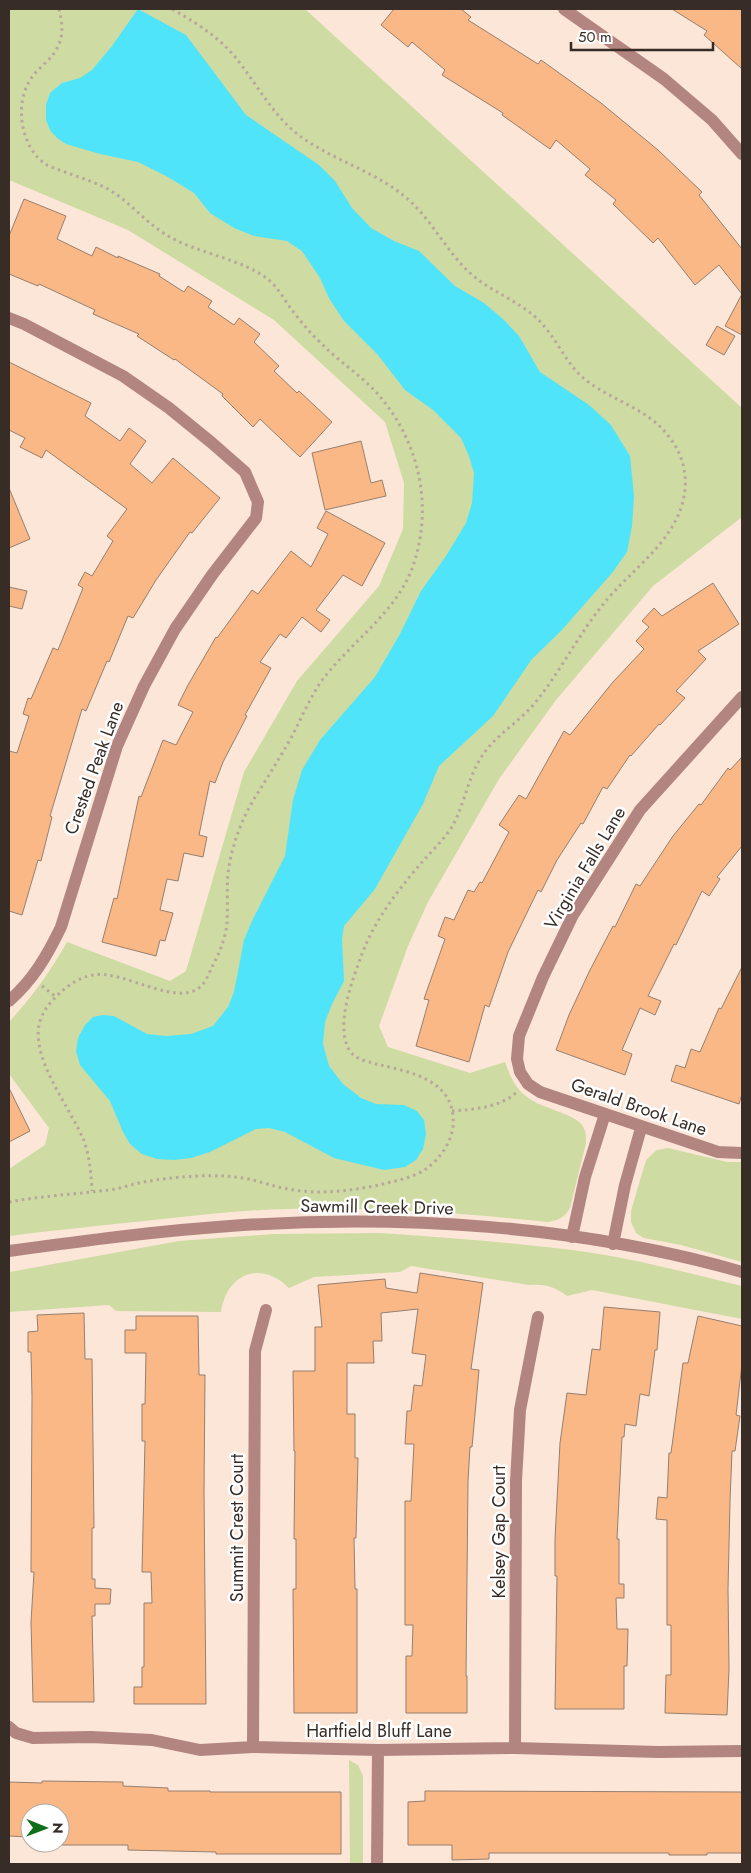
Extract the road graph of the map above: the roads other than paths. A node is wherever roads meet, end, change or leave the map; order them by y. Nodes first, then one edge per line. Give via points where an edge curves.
1 (564, 9) edge
2 (742, 154) edge
3 (9, 318) edge
4 (742, 698) edge
5 (9, 1001) edge
6 (528, 1084) joint
7 (604, 1114) junction
8 (641, 1128) junction
9 (742, 1153) edge
10 (572, 1237) junction
11 (613, 1244) junction
12 (9, 1251) edge
13 (742, 1272) edge
14 (266, 1310) dead end
15 (538, 1317) dead end
16 (13, 1730) edge
17 (253, 1748) junction
18 (515, 1748) junction
19 (378, 1750) junction
20 (742, 1751) edge
21 (377, 1864) edge

1 - 2 street via 664,80 712,120
3 - 5 street, Crested Peak Lane via 123,376 169,408 245,472 258,502 256,518 175,629 144,686 117,746 61,927 48,955 32,978
4 - 6 street, Virginia Falls Lane via 640,810 573,915 519,1036 517,1059
6 - 7 street, Gerald Brook Lane via 540,1092
7 - 8 street, Gerald Brook Lane
7 - 10 street via 585,1177
8 - 9 street, Gerald Brook Lane via 718,1152
8 - 11 street
10 - 11 street, Sawmill Creek Drive
10 - 12 street, Sawmill Creek Drive via 456,1224 339,1221 120,1236
11 - 13 street, Sawmill Creek Drive via 696,1259
14 - 17 street, Summit Crest Court via 255,1351
15 - 18 street, Kelsey Gap Court via 519,1419
16 - 17 street, Hartfield Bluff Lane via 33,1738 152,1740 200,1750
17 - 19 street, Hartfield Bluff Lane
18 - 19 street, Hartfield Bluff Lane
18 - 20 street, Hartfield Bluff Lane
19 - 21 street

